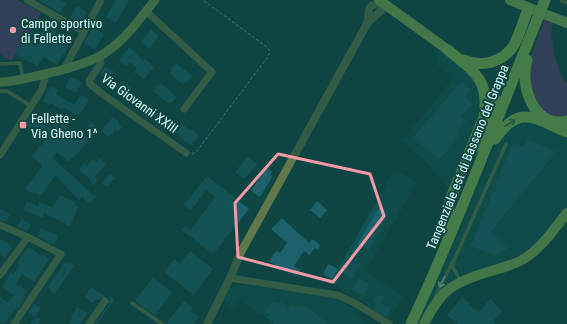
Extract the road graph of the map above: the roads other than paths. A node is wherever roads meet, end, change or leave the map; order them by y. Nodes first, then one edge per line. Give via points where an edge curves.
1 (27, 0) edge
2 (100, 0) edge
3 (156, 0) edge
4 (380, 1) edge
5 (514, 1) edge
6 (562, 1) edge
7 (532, 3) edge
8 (567, 3) edge
9 (548, 8) edge
10 (146, 11) junction
11 (567, 23) edge
12 (84, 32) junction
13 (448, 50) junction
14 (99, 56) junction
15 (0, 64) edge
16 (64, 69) junction
17 (46, 74) junction
18 (23, 79) junction
19 (0, 82) edge
20 (0, 91) edge
21 (31, 106) junction
22 (184, 109) dead end
23 (567, 121) edge
24 (567, 132) edge
25 (506, 144) dead end
26 (186, 153) road end
27 (0, 155) edge
28 (567, 213) edge
29 (447, 225) junction
30 (0, 226) edge
31 (28, 237) junction
32 (442, 255) junction
33 (455, 258) junction
34 (0, 275) edge
35 (230, 278) junction
36 (461, 281) junction
37 (105, 301) dead end
38 (132, 303) dead end
39 (433, 307) junction
40 (14, 324) edge
41 (89, 324) edge
42 (162, 324) edge
43 (206, 324) edge
44 (389, 324) edge
45 (404, 324) edge
46 (411, 324) edge
47 (424, 324) edge

1 - 12 street
2 - 12 street
3 - 10 main road
4 - 13 main road
4 - 35 street via 382,10 368,22 241,252
5 - 9 main road
6 - 8 lane
7 - 13 highway via 513,46 495,61 474,64
7 - 29 highway, Tangenziale est di Bassano del Grappa
9 - 11 main road
9 - 23 highway via 525,65 525,86 530,100 544,117 554,122
9 - 32 highway, Tangenziale est di Bassano del Grappa via 493,131
10 - 14 main road via 122,38
10 - 22 street via 212,72
12 - 16 street
13 - 29 highway via 479,78 486,104 484,117 450,200
14 - 16 main road, Via Giovanni XXIII
14 - 26 street, Via Giovanni XXIII via 101,63 89,80 90,84
15 - 18 lane via 20,63
16 - 17 main road, Via Giovanni XXIII
17 - 18 main road, Via Giovanni XXIII
17 - 21 street via 44,85
18 - 19 main road, Via Giovanni XXIII
20 - 21 lane via 7,91
21 - 27 street
32 -> 24 highway via 448,248 490,146 501,129 511,121 528,116
25 - 33 lane
28 - 36 main road via 541,244 526,257
29 - 45 highway, Tangenziale est di Bassano del Grappa
30 - 31 street
31 - 34 street
31 - 40 street via 61,254
32 - 46 highway, Tangenziale est di Bassano del Grappa
33 - 36 lane via 453,267
33 -> 39 lane via 435,296
35 - 43 street
35 - 44 street via 337,295
36 - 39 main road via 446,291
37 - 41 street
38 - 42 lane
39 - 47 main road

